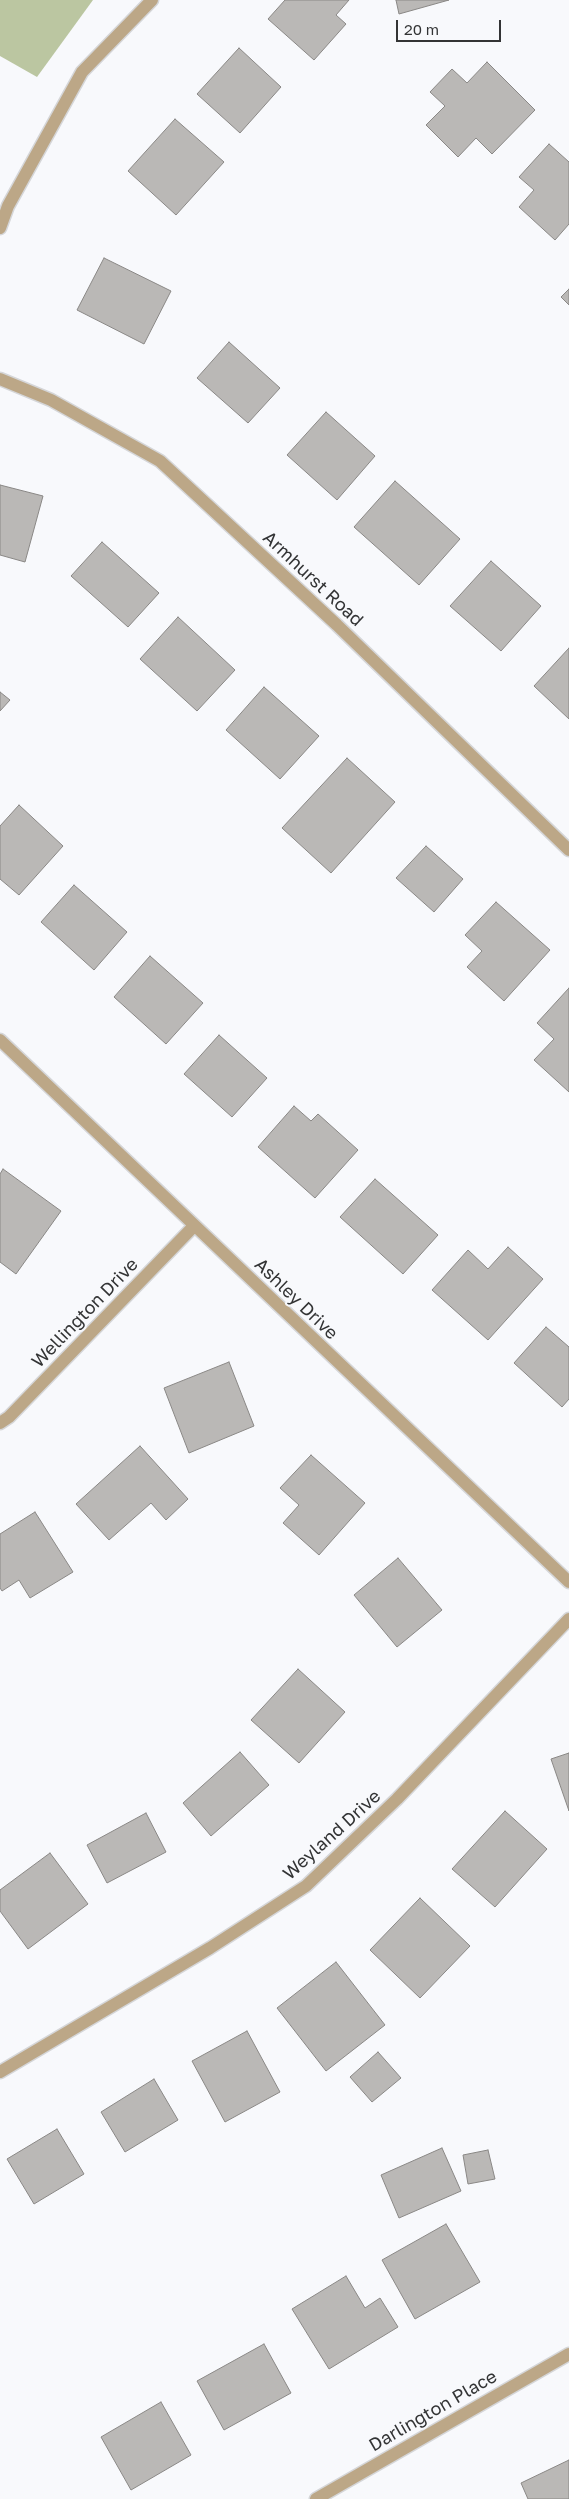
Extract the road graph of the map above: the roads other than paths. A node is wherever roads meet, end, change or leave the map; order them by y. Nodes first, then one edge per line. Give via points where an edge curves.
1 (152, 0) edge
2 (0, 228) edge
3 (0, 379) edge
4 (569, 850) edge
5 (0, 1040) edge
6 (194, 1226) junction
7 (0, 1423) edge
8 (569, 1582) edge
9 (569, 1619) edge
10 (0, 2072) edge
11 (569, 2354) edge
12 (316, 2499) edge

1 - 2 street via 82,72 8,206
3 - 4 street, Armhurst Road via 51,400 160,461 337,625
5 - 6 street, Ashley Drive
6 - 7 street, Wellington Drive via 9,1418
6 - 8 street, Ashley Drive
9 - 10 street, Weyland Drive via 397,1799 306,1886 210,1948
11 - 12 street, Darlington Place

